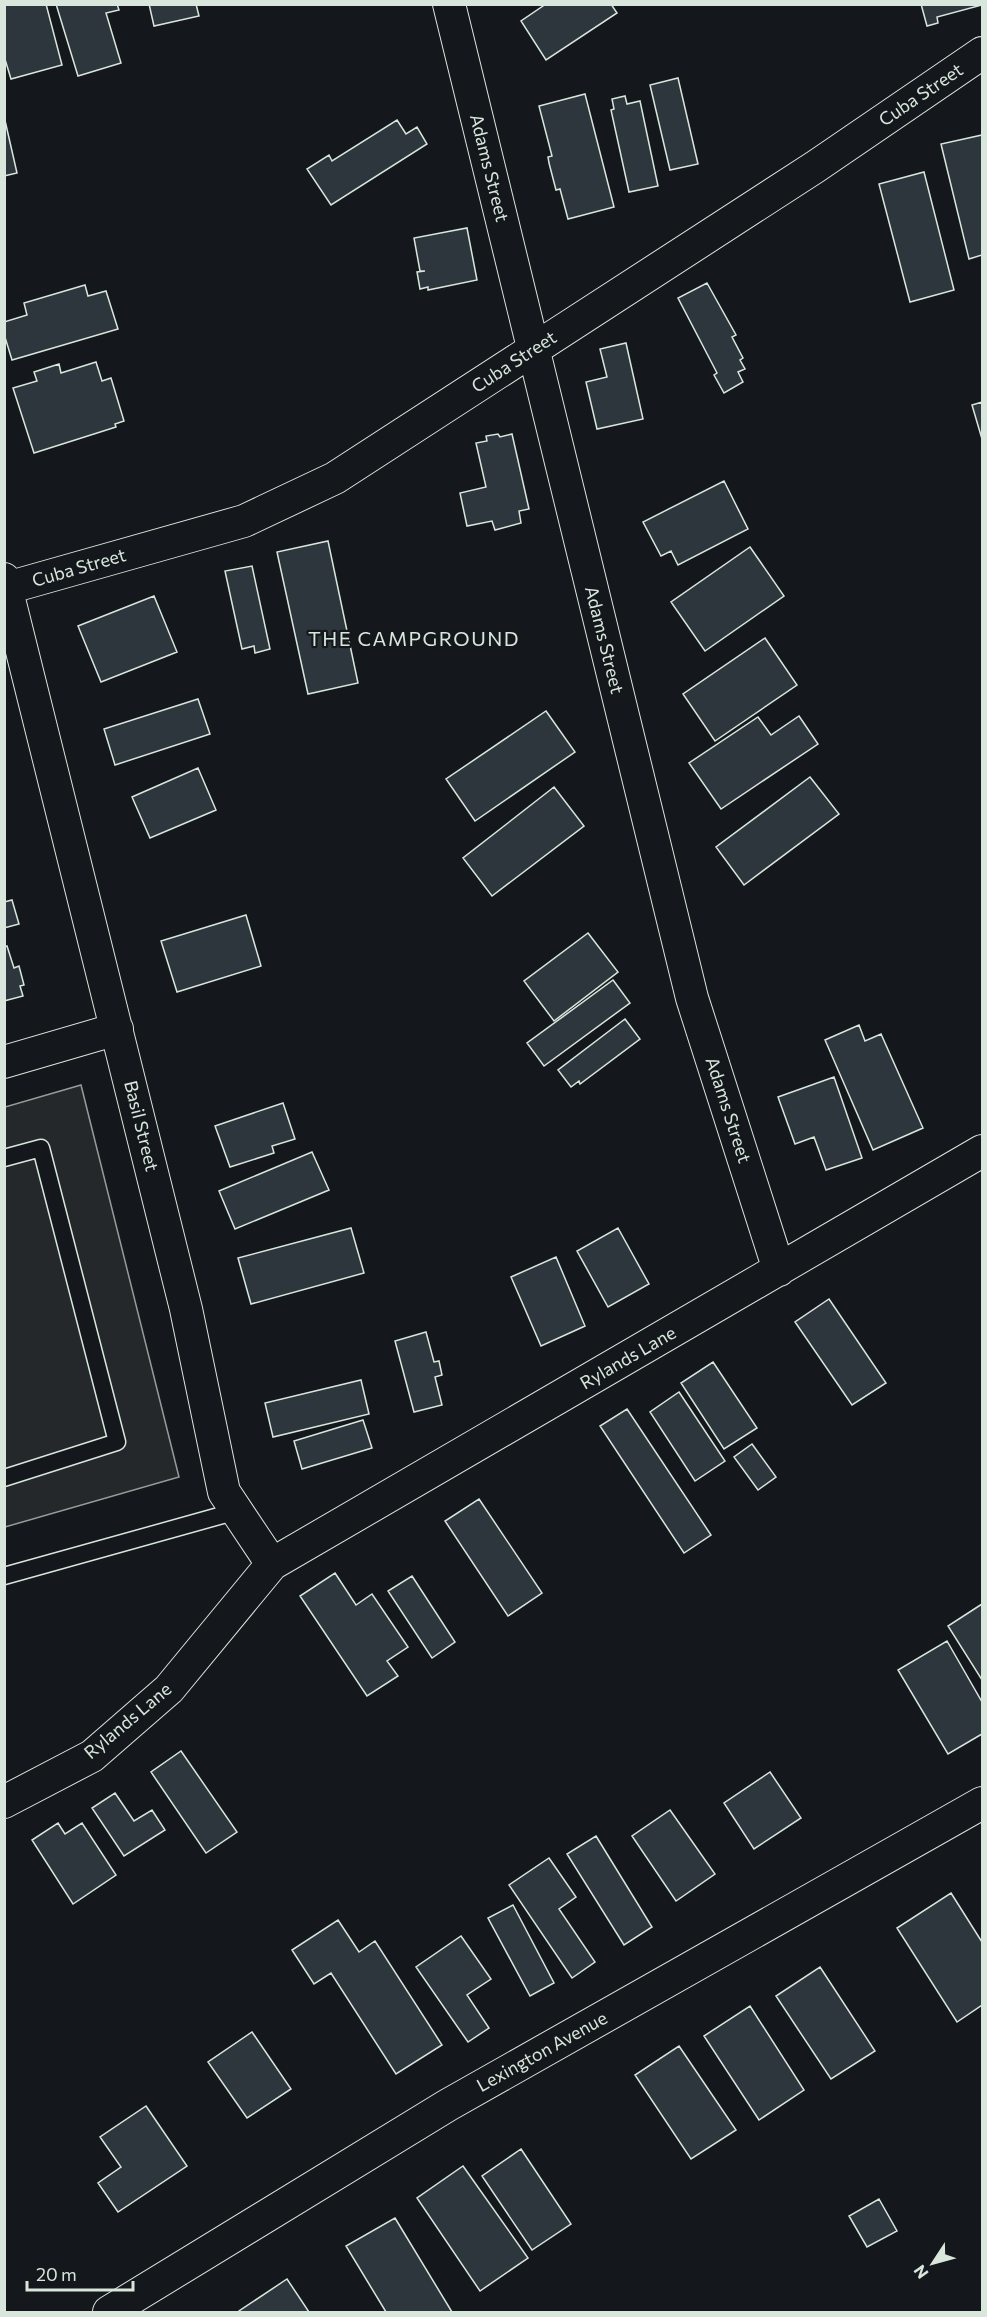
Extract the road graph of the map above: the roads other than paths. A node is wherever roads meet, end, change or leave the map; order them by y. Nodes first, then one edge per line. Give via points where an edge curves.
1 (449, 4) edge
2 (982, 53) edge
3 (533, 349) junction
4 (6, 583) edge
5 (117, 1029) junction
6 (4, 1062) edge
7 (982, 1152) edge
8 (4, 1158) edge
9 (779, 1270) junction
10 (4, 1478) edge
11 (237, 1511) junction
12 (272, 1564) junction
13 (4, 1576) edge
14 (4, 1802) edge
15 (982, 1803) edge
16 (109, 2313) edge

1 - 3 street, Adams Street
2 - 3 street, Cuba Street via 815,167
3 - 4 street, Cuba Street via 335,478 244,521
3 - 9 street, Adams Street via 692,998
4 - 5 street, Basil Street
5 - 6 street
5 - 11 street, Basil Street via 186,1309 224,1492
7 - 9 street, Rylands Lane
8 - 10 lane via 41,1148 117,1442
9 - 12 street, Rylands Lane
11 - 12 street, Basil Street
11 - 13 lane
12 - 14 street, Rylands Lane via 169,1689 92,1756
15 - 16 street, Lexington Avenue via 448,2105

